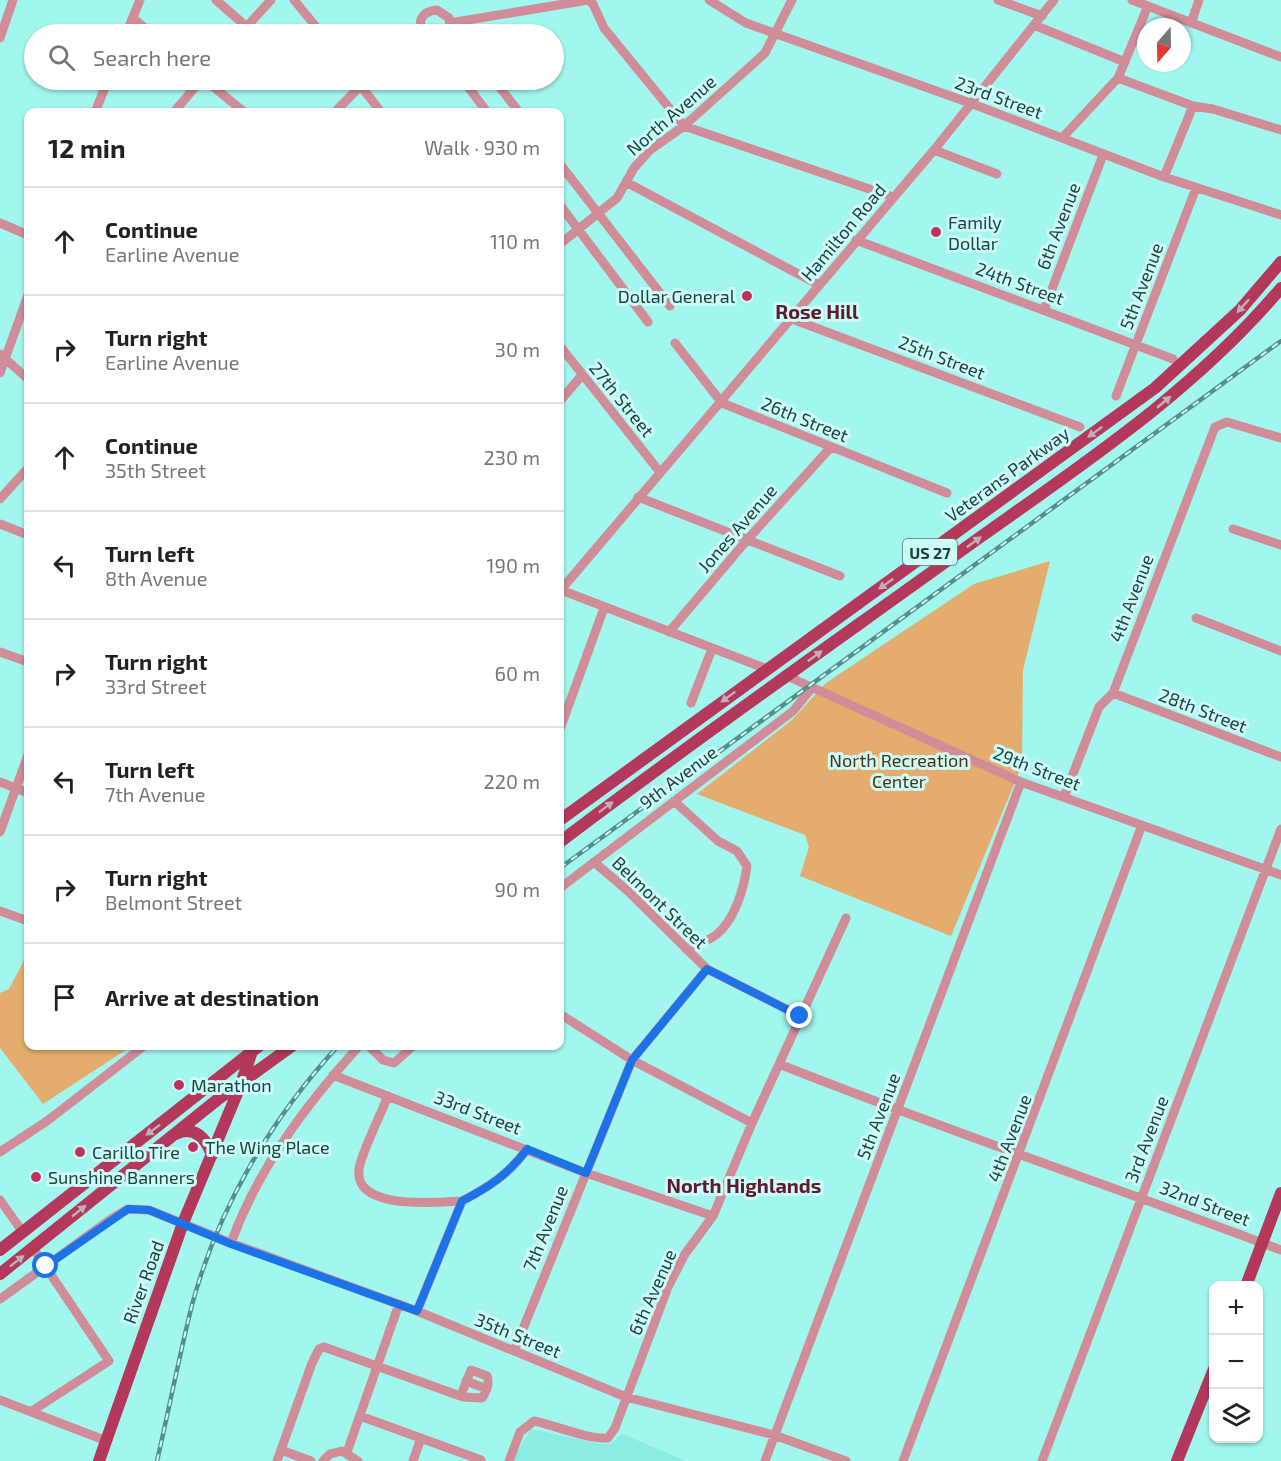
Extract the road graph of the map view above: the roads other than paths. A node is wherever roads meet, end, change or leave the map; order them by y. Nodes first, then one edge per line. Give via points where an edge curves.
1 (13, 0) edge
2 (140, 0) edge
3 (216, 0) edge
4 (271, 0) edge
5 (294, 0) edge
6 (588, 0) edge
7 (709, 0) edge
8 (792, 0) edge
9 (998, 0) edge
10 (1054, 0) edge
11 (1132, 0) edge
12 (1199, 0) edge
13 (431, 5) edge
14 (522, 5) edge
15 (1148, 6) junction
16 (1042, 16) junction
17 (133, 18) junction
18 (1178, 18) edge
19 (450, 23) joint
20 (1191, 23) joint
21 (130, 24) edge
22 (140, 24) edge
23 (244, 24) edge
24 (250, 24) edge
25 (314, 24) edge
26 (422, 24) edge
27 (1034, 25) junction
28 (777, 34) junction
29 (0, 38) edge
30 (1281, 57) edge
31 (1125, 62) junction
32 (1118, 78) junction
33 (104, 90) edge
34 (194, 90) edge
35 (216, 90) edge
36 (353, 90) edge
37 (367, 90) edge
38 (470, 90) edge
39 (502, 90) edge
40 (970, 103) junction
41 (1193, 106) junction
42 (97, 108) edge
43 (178, 108) edge
44 (239, 108) edge
45 (338, 108) edge
46 (378, 108) edge
47 (484, 108) edge
48 (516, 108) edge
49 (684, 126) junction
50 (1281, 130) edge
51 (1062, 138) junction
52 (934, 150) junction
53 (1103, 155) junction
54 (564, 169) edge
55 (997, 174) dead end
56 (1164, 177) junction
57 (626, 182) junction
58 (1196, 188) junction
59 (893, 197) junction
60 (564, 210) edge
61 (598, 213) junction
62 (1281, 215) edge
63 (0, 223) edge
64 (578, 229) junction
65 (24, 233) edge
66 (856, 240) junction
67 (564, 241) edge
68 (1281, 262) edge
69 (819, 285) junction
70 (1281, 288) edge
71 (24, 305) edge
72 (670, 306) dead end
73 (1044, 309) junction
74 (792, 319) junction
75 (648, 322) dead end
76 (675, 343) dead end
77 (1136, 344) junction
78 (564, 351) edge
79 (3, 356) edge
80 (1173, 358) dead end
81 (0, 373) edge
82 (24, 375) edge
83 (582, 375) junction
84 (564, 396) edge
85 (1116, 396) dead end
86 (722, 403) junction
87 (1080, 427) dead end
88 (1281, 438) edge
89 (831, 447) junction
90 (659, 471) junction
91 (24, 472) edge
92 (947, 493) dead end
93 (638, 497) junction
94 (0, 499) edge
95 (0, 524) edge
96 (1233, 529) dead end
97 (24, 533) edge
98 (747, 540) junction
99 (1281, 545) edge
100 (840, 576) dead end
101 (564, 585) edge
102 (564, 592) edge
103 (604, 608) junction
104 (1196, 618) dead end
105 (669, 632) junction
106 (711, 649) junction
107 (1281, 651) edge
108 (0, 652) edge
109 (24, 661) edge
110 (767, 669) junction
111 (787, 676) junction
112 (812, 688) junction
113 (1113, 693) junction
114 (691, 703) dead end
115 (564, 718) edge
116 (1281, 757) edge
117 (24, 766) edge
118 (0, 782) edge
119 (1021, 782) junction
120 (16, 788) junction
121 (24, 791) edge
122 (1064, 797) junction
123 (675, 801) junction
124 (564, 817) edge
125 (1142, 825) junction
126 (1281, 829) edge
127 (0, 831) edge
128 (564, 839) edge
129 (594, 862) junction
130 (1265, 870) junction
131 (1281, 875) edge
132 (564, 885) edge
133 (0, 911) edge
134 (846, 918) dead end
135 (24, 920) edge
136 (686, 950) junction
137 (707, 969) junction
138 (800, 1016) junction
139 (564, 1017) edge
140 (139, 1050) edge
141 (251, 1050) edge
142 (254, 1050) edge
143 (287, 1050) edge
144 (355, 1050) edge
145 (373, 1050) edge
146 (409, 1050) edge
147 (632, 1060) junction
148 (779, 1064) junction
149 (333, 1075) junction
150 (241, 1084) junction
151 (388, 1096) junction
152 (898, 1111) junction
153 (752, 1123) junction
154 (171, 1136) junction
155 (527, 1149) junction
156 (0, 1152) edge
157 (1021, 1154) junction
158 (212, 1155) junction
159 (586, 1173) junction
160 (1281, 1193) edge
161 (1142, 1197) junction
162 (0, 1200) edge
163 (462, 1201) junction
164 (713, 1216) junction
165 (183, 1223) junction
166 (22, 1231) junction
167 (1263, 1243) junction
168 (231, 1244) junction
169 (33, 1248) junction
170 (0, 1250) edge
171 (1281, 1250) edge
172 (46, 1266) junction
173 (0, 1274) edge
174 (1248, 1281) edge
175 (0, 1299) edge
176 (399, 1304) junction
177 (417, 1311) junction
178 (514, 1351) junction
179 (378, 1365) junction
180 (466, 1381) junction
181 (1209, 1381) edge
182 (487, 1389) junction
183 (461, 1395) junction
184 (626, 1397) junction
185 (0, 1400) edge
186 (32, 1411) junction
187 (360, 1416) junction
188 (774, 1436) junction
189 (421, 1438) junction
190 (104, 1440) junction
191 (281, 1450) junction
192 (347, 1452) junction
193 (481, 1460) edge
194 (99, 1461) edge
195 (277, 1461) edge
196 (311, 1461) edge
197 (323, 1461) edge
198 (358, 1461) edge
199 (413, 1461) edge
200 (508, 1461) edge
201 (765, 1461) edge
202 (846, 1461) edge
203 (903, 1461) edge
204 (1042, 1461) edge
205 (1177, 1461) edge

1 - 29 street
2 - 17 street
3 - 23 street
4 - 24 street
5 - 25 street
6 - 14 street
6 - 49 street via 604,28
7 - 28 street, 23rd Street via 746,23
8 - 28 street, North Avenue
9 - 16 street
10 - 16 street, Hamilton Road
11 - 15 street
12 - 20 street
13 - 19 street via 446,14
13 - 26 street
14 - 19 street
15 - 18 street
15 - 31 street
16 - 27 street, Hamilton Road
17 - 21 street
17 - 22 street
20 - 30 street
27 - 31 street
27 - 40 street, Hamilton Road
28 - 40 street, 23rd Street
28 - 49 street, North Avenue via 761,58
31 - 32 street
32 - 41 street
32 - 51 street
33 - 42 street
34 - 43 street
35 - 44 street
36 - 45 street
37 - 46 street
38 - 47 street
39 - 48 street
40 - 51 street, 23rd Street
40 - 52 street, Hamilton Road
41 - 50 street
41 - 56 street
49 - 57 street, North Avenue via 650,150
49 - 59 street
51 - 53 street, 23rd Street
52 - 55 street
52 - 59 street, Hamilton Road
53 - 56 street, 23rd Street
53 - 73 street, 6th Avenue
54 - 61 street
56 - 58 street, 23rd Street
57 - 61 street, North Avenue via 617,198
57 - 69 street
58 - 62 street, 23rd Street
58 - 77 street, 5th Avenue
59 - 66 street, Hamilton Road
60 - 64 street
61 - 64 street, North Avenue
61 - 72 street
63 - 65 street
64 - 67 street, North Avenue
64 - 75 street
66 - 69 street, Hamilton Road
66 - 73 street, 24th Street
68 -> 110 main road, Veterans Parkway / US 27 via 1240,310 1155,388
69 - 74 street, Hamilton Road
111 -> 70 main road, Veterans Parkway / US 27 via 1153,411 1211,363
71 - 79 street
73 - 77 street, 24th Street
74 - 86 street, Hamilton Road
74 - 87 street, 25th Street
76 - 86 street, 26th Street
77 - 80 street, 24th Street
77 - 85 street, 5th Avenue
78 - 83 street, 27th Street
79 - 81 street
79 - 82 street
83 - 84 street
83 - 90 street, 27th Street
86 - 89 street, 26th Street
86 - 90 street, Hamilton Road
88 - 113 street, 4th Avenue via 1227,422 1215,427
89 - 92 street, 26th Street
89 - 98 street, Jones Avenue
90 - 93 street, Hamilton Road
91 - 94 street
93 - 98 street
93 - 101 street, Hamilton Road
95 - 97 street
96 - 99 street
98 - 100 street
98 - 105 street, Jones Avenue
102 - 103 street
103 - 105 street
103 - 115 street
104 - 107 street
105 - 106 street
106 - 110 street
106 - 114 street
108 - 109 street
110 -> 124 main road, Veterans Parkway / US 27
111 - 112 street, 29th Street
128 -> 111 main road, Veterans Parkway / US 27
112 - 119 street, 29th Street
112 - 123 street, 9th Avenue via 794,711
113 - 116 street, 28th Street
113 - 122 street, 4th Avenue via 1099,707
117 - 120 street
118 - 120 street
119 - 122 street, 29th Street
119 - 152 street, 5th Avenue
120 - 121 street
120 - 127 street
122 - 125 street, 29th Street
123 - 129 street, 9th Avenue
123 - 136 street via 718,841 737,851 747,866 730,919 716,935
125 - 130 street, 29th Street
125 - 157 street, 4th Avenue
126 - 130 street, 3rd Avenue
129 - 132 street, 9th Avenue
129 - 136 street, Belmont Street
130 - 131 street, 29th Street
130 - 161 street, 3rd Avenue
133 - 135 street
134 - 138 street, 6th Avenue
136 - 137 street, Belmont Street
137 - 138 street, Belmont Street
137 - 147 street, 7th Avenue
138 - 148 street, 6th Avenue
139 - 147 street
140 - 156 street
141 -> 166 main road
142 - 150 main road, River Road
143 - 150 main road
144 - 149 street
145 - 146 street via 383,1060 394,1063
147 - 153 street
147 - 159 street, 7th Avenue
148 - 152 street, 32nd Street
148 - 153 street, 6th Avenue
149 - 151 street, 33rd Street
149 - 168 street via 273,1156
150 - 154 main road
150 - 158 main road, River Road
151 - 155 street, 33rd Street
151 - 163 street via 359,1167 363,1185 376,1196 391,1201
152 - 157 street, 32nd Street
152 - 188 street, 5th Avenue
153 - 164 street, 6th Avenue
154 - 158 main road via 183,1131 197,1133
169 -> 154 main road
155 - 159 street, 33rd Street
155 - 163 street via 512,1169
157 - 161 street, 32nd Street
157 - 203 street, 4th Avenue
158 - 165 main road, River Road
159 - 164 street, 33rd Street
159 - 178 street, 7th Avenue
160 - 167 main road
161 - 167 street, 32nd Street
161 - 204 street, 3rd Avenue
162 - 166 street
163 - 177 street
164 - 184 street, 6th Avenue via 685,1254 668,1287
165 - 168 street, 35th Street
165 - 172 street, 35th Street via 149,1210 128,1209
165 - 190 main road, River Road
166 - 170 main road
167 - 171 street, 32nd Street
167 - 174 main road
168 - 176 street, 35th Street
169 - 172 street
173 -> 169 main road
172 - 175 street, 35th Street
172 - 186 street via 109,1361
176 - 177 street, 35th Street
176 - 179 street
177 - 178 street, 35th Street
178 - 184 street, 35th Street
179 - 183 street
179 - 187 street
179 - 191 street via 319,1348
180 - 182 street
180 - 182 street via 471,1370 476,1370 487,1376
180 - 183 street
181 - 205 main road
182 - 183 street via 478,1399
184 - 188 street, 35th Street
184 - 200 street, 6th Avenue via 608,1438 594,1439 534,1421 520,1432
185 - 186 street
186 - 190 street
187 - 189 street
187 - 192 street
188 - 201 street, 5th Avenue
188 - 202 street, 35th Street
189 - 193 street
189 - 199 street
190 - 194 main road, River Road
191 - 195 street
191 - 196 street
192 - 197 street via 336,1452
192 - 198 street

